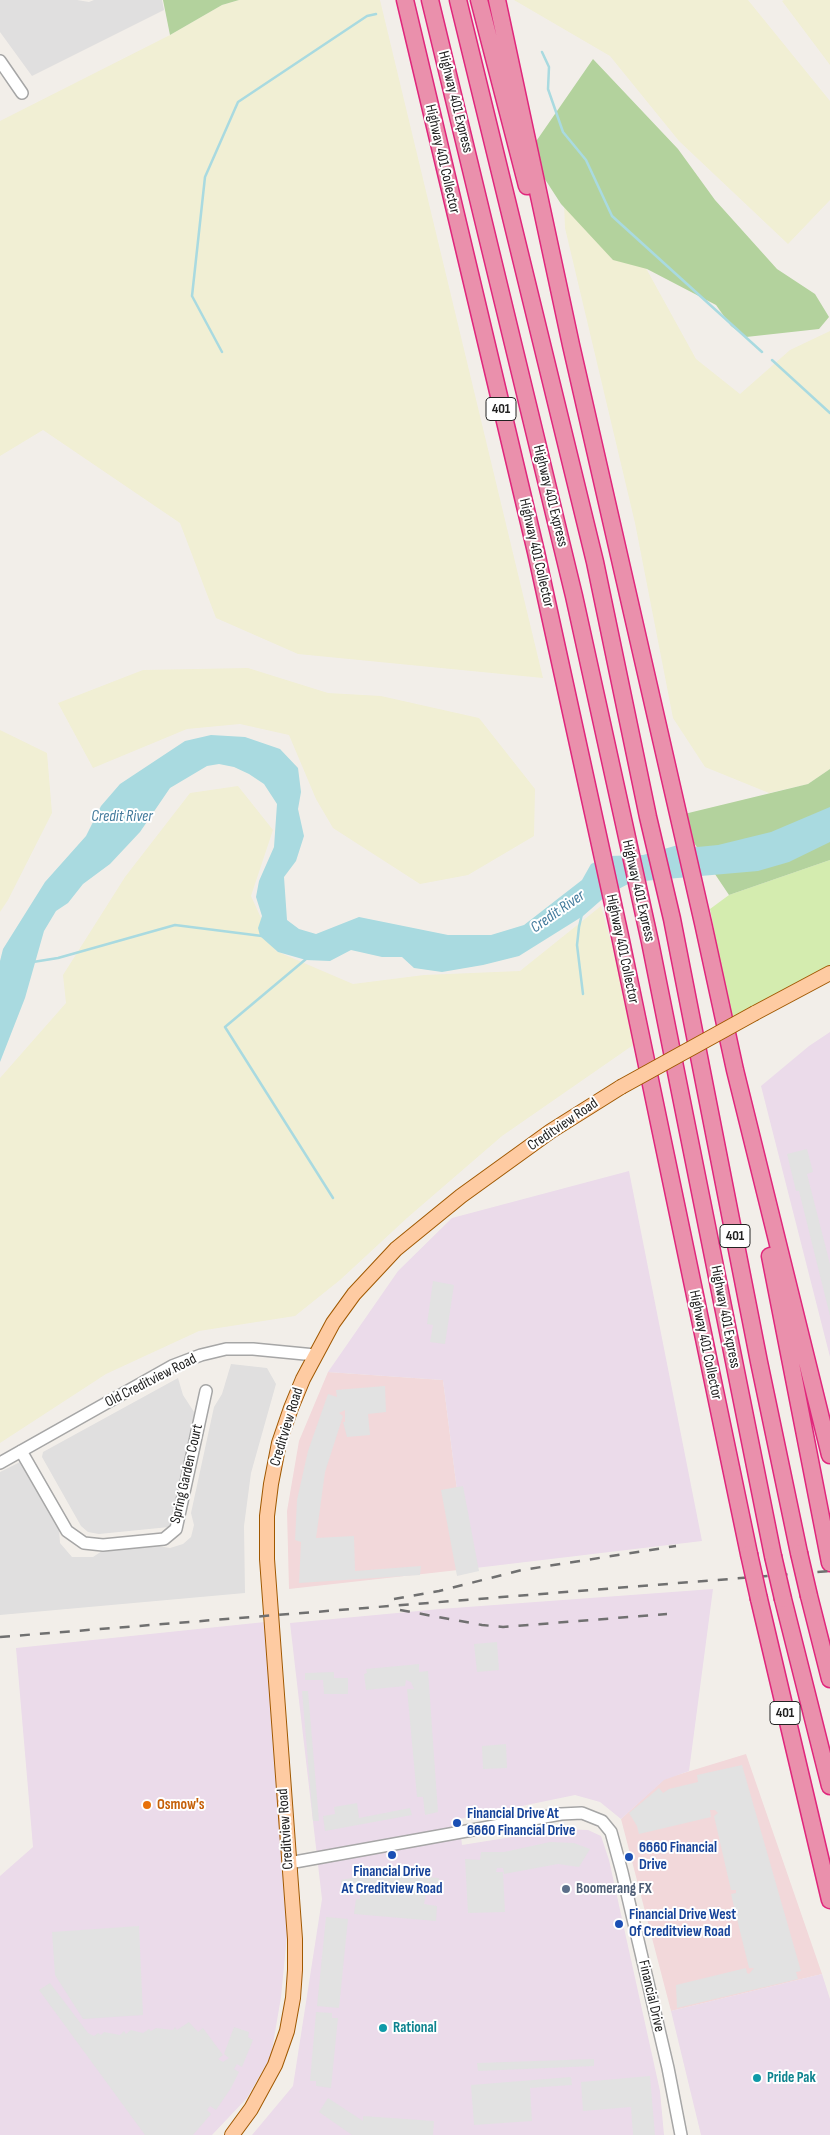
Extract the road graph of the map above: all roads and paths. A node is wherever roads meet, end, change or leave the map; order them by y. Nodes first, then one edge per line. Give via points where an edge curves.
1 (404, 0) edge
2 (430, 0) edge
3 (458, 0) edge
4 (479, 0) edge
5 (497, 0) edge
6 (0, 61) edge
7 (22, 92) dead end
8 (571, 345) junction
9 (830, 974) edge
10 (735, 1070) junction
11 (315, 1355) junction
12 (206, 1391) dead end
13 (21, 1451) junction
14 (830, 1455) edge
15 (0, 1463) edge
16 (829, 1558) edge
17 (830, 1679) edge
18 (830, 1786) edge
19 (288, 1863) junction
20 (830, 1900) edge
21 (232, 2135) edge
22 (681, 2135) edge

1 - 20 highway, Highway 401 Collector / 401, bridge via 536,552 620,936 748,1554
2 - 18 highway, Highway 401 Express / 401, bridge via 574,596 646,925 773,1556
3 - 17 highway, Highway 401 Express / 401, bridge via 595,562 672,919 759,1362
4 - 8 highway
5 - 8 highway, 401
6 - 7 street
8 - 10 highway, 401
9 - 11 main road, Creditview Road, bridge via 621,1087 461,1196 396,1249 342,1310
10 - 14 highway, 401
10 - 16 highway
11 - 13 street, Old Creditview Road via 253,1349 226,1349 201,1355 172,1366
11 - 19 main road, Creditview Road via 290,1408 279,1444 267,1516 267,1559
12 - 13 street, Spring Garden Court via 176,1529 164,1539 103,1545 84,1543 67,1531
13 - 15 street, Old Creditview Road
19 - 21 main road, Creditview Road via 295,1939 293,1998 275,2065 251,2109
19 - 22 street, Financial Drive via 561,1814 582,1813 602,1821 611,1832 620,1864

